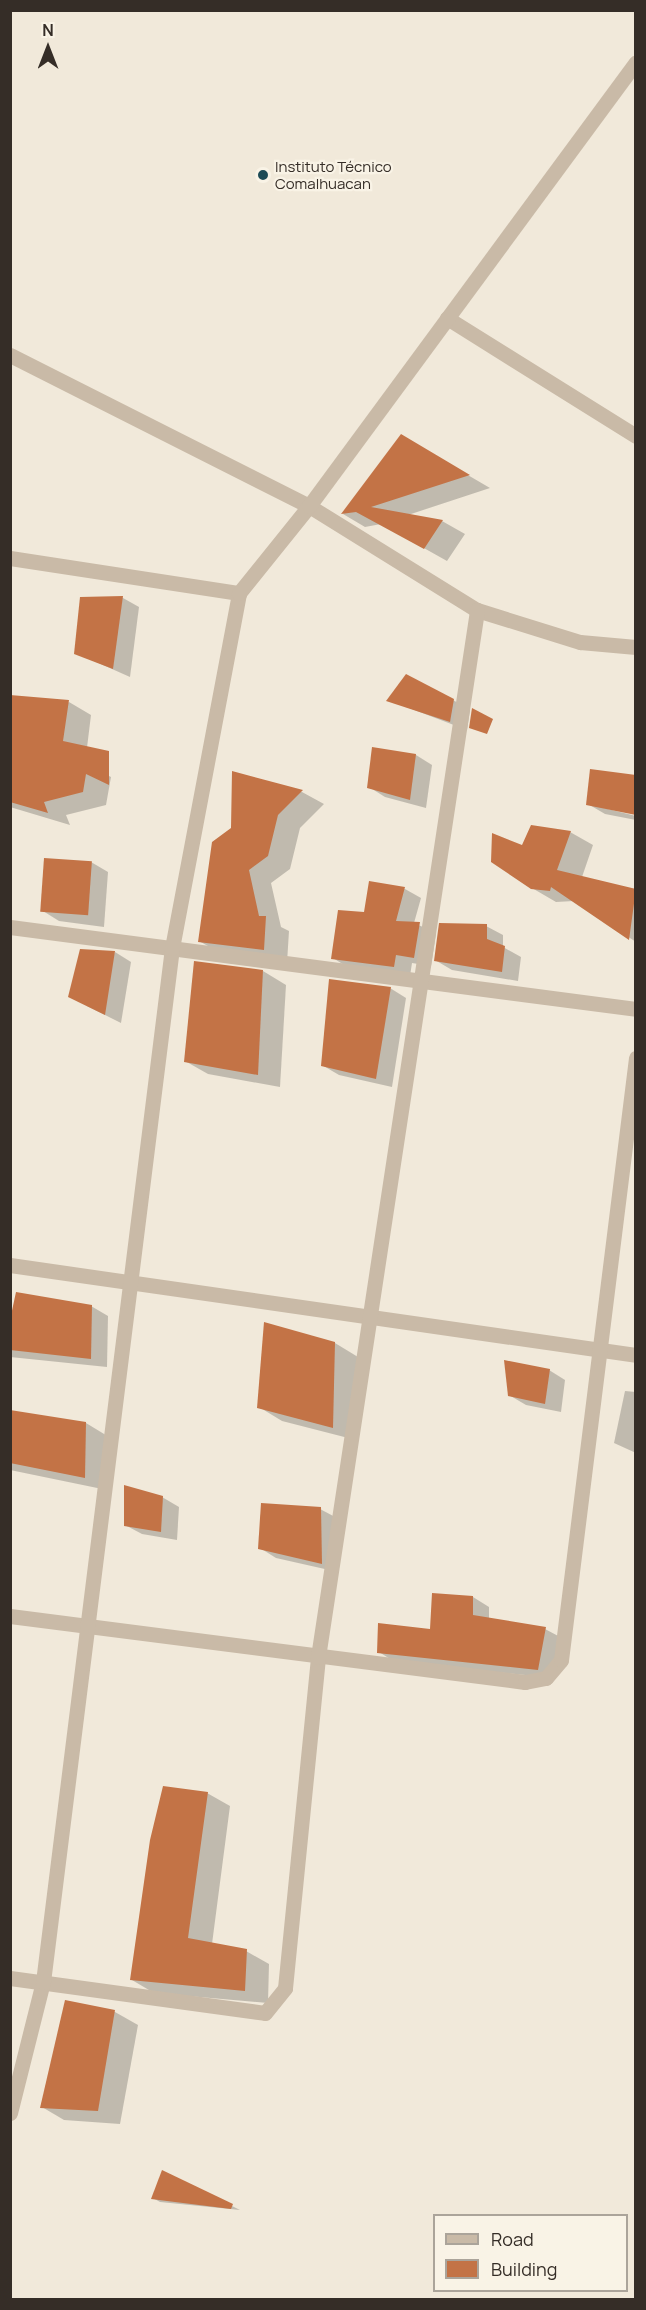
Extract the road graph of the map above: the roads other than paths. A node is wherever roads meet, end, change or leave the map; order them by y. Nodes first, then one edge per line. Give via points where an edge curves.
1 (636, 62) edge
2 (447, 318) junction
3 (10, 356) edge
4 (636, 436) edge
5 (309, 506) junction
6 (10, 558) edge
7 (238, 593) junction
8 (477, 610) junction
9 (636, 647) edge
10 (10, 927) edge
11 (172, 948) junction
12 (419, 980) junction
13 (636, 1009) edge
14 (636, 1058) edge
15 (10, 1265) edge
16 (128, 1281) junction
17 (369, 1316) junction
18 (598, 1349) junction
19 (636, 1355) edge
20 (10, 1616) edge
21 (86, 1626) junction
22 (318, 1657) junction
23 (10, 1978) edge
24 (43, 1982) junction
25 (10, 2113) edge

1 - 2 street
2 - 4 street
2 - 5 street
3 - 5 street
5 - 7 street
5 - 8 street
6 - 7 street
7 - 11 street
8 - 9 street via 580,642
8 - 12 street
10 - 11 street
11 - 12 street
11 - 16 street
12 - 13 street
12 - 17 street
14 - 18 street
15 - 16 street
16 - 17 street
16 - 21 street
17 - 18 street
17 - 22 street
18 - 19 street
18 - 22 street via 561,1660 546,1678 525,1683
20 - 21 street
21 - 22 street
21 - 24 street
22 - 24 street via 285,1988 265,2013
23 - 24 street
24 - 25 street

